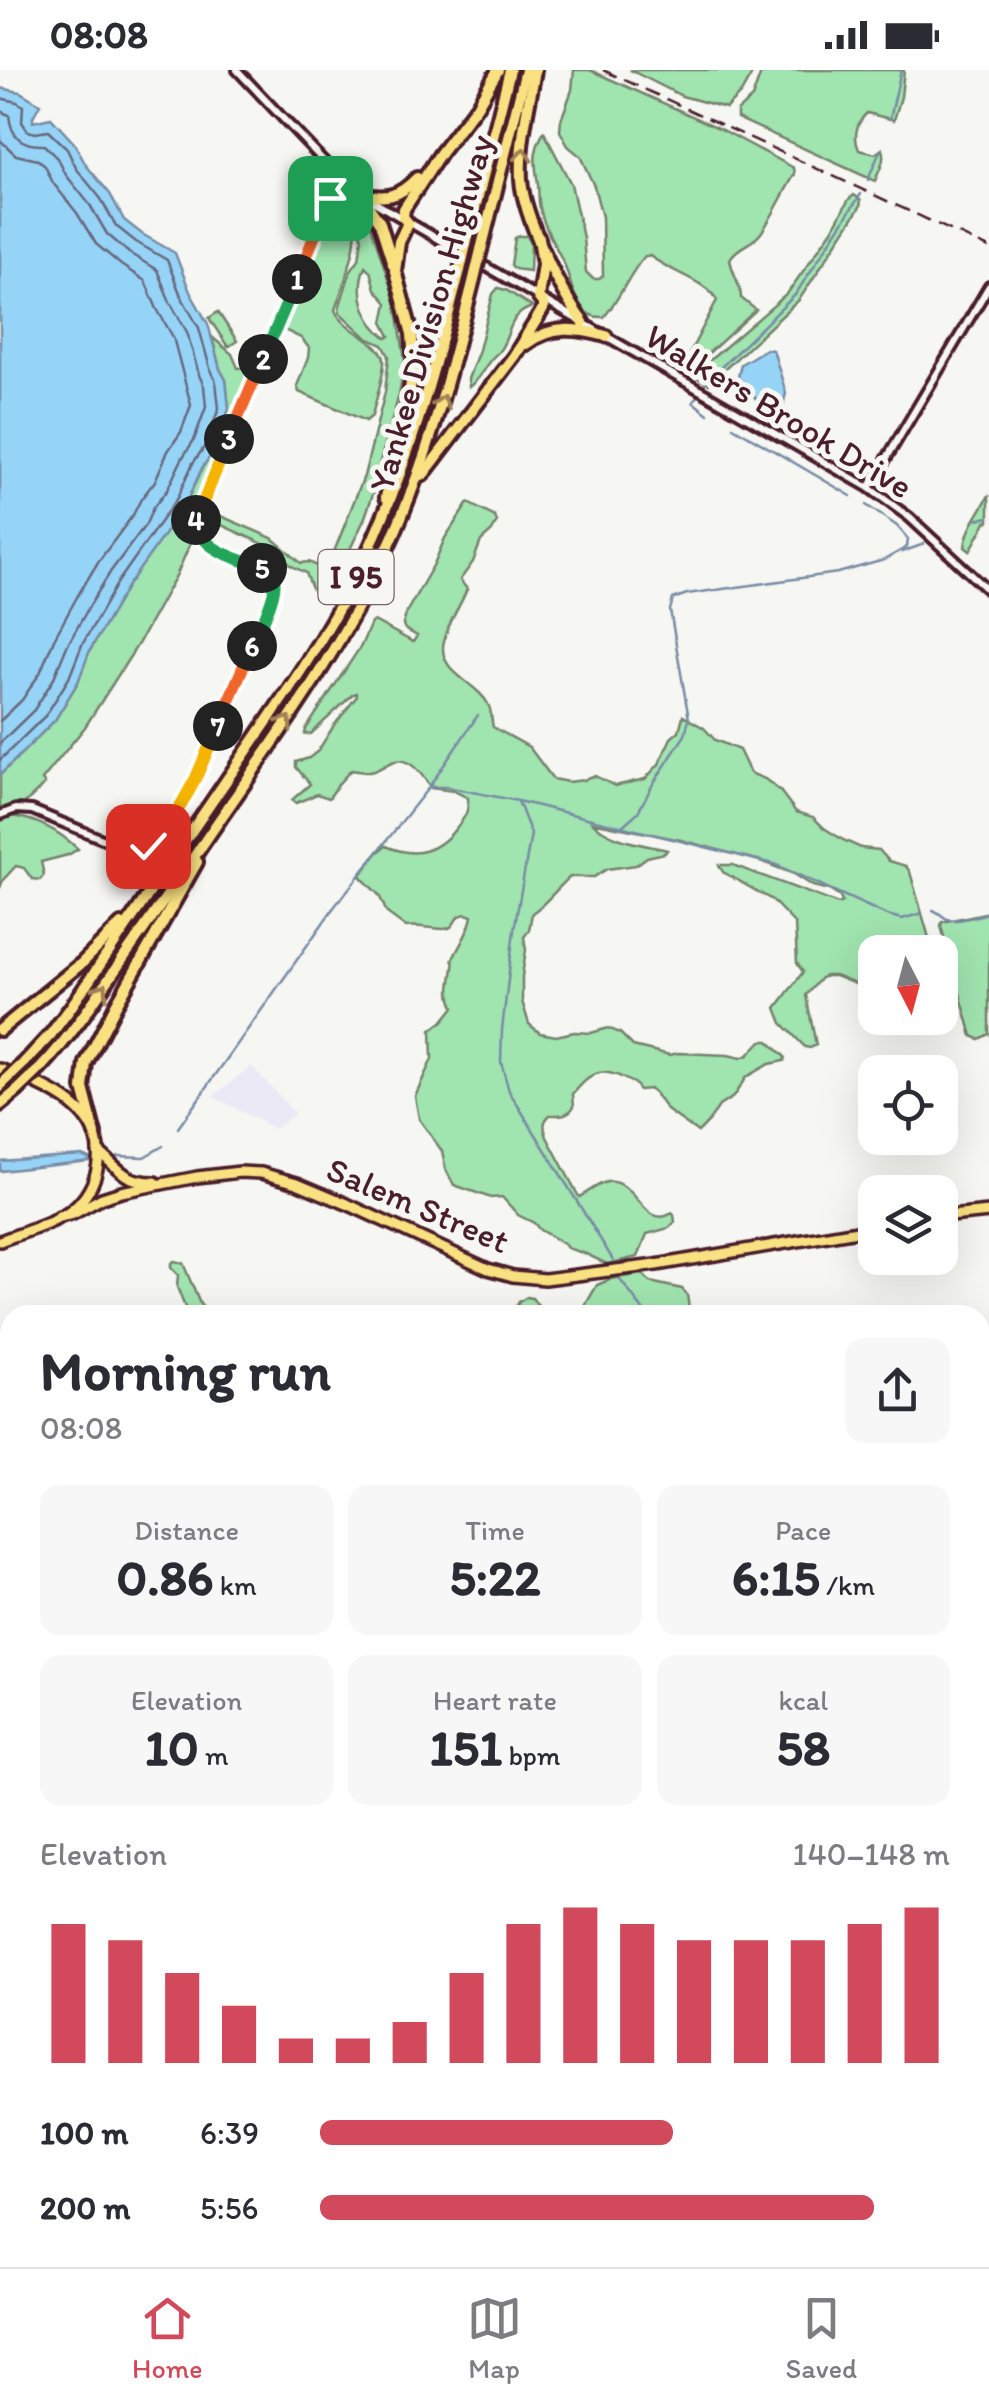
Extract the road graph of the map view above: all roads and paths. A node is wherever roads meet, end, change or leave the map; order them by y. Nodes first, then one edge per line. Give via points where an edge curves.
1 (237, 70) edge
2 (498, 70) edge
3 (510, 70) edge
4 (526, 70) edge
5 (535, 70) edge
6 (440, 154) junction
7 (339, 177) junction
8 (360, 194) junction
9 (408, 224) junction
10 (540, 238) junction
11 (395, 272) junction
12 (989, 286) edge
13 (538, 297) junction
14 (583, 322) junction
15 (606, 336) junction
16 (514, 356) junction
17 (868, 488) junction
18 (411, 494) junction
19 (377, 532) junction
20 (989, 588) edge
21 (232, 800) junction
22 (0, 815) edge
23 (151, 890) junction
24 (0, 1030) edge
25 (0, 1069) edge
26 (0, 1086) edge
27 (0, 1104) edge
28 (95, 1134) junction
29 (98, 1151) junction
30 (178, 1180) junction
31 (989, 1212) edge
32 (958, 1215) edge
33 (59, 1217) junction
34 (858, 1231) edge
35 (0, 1241) edge

1 - 7 street, Walkers Brook Drive
2 - 6 highway
3 - 19 highway, Yankee Division Highway / I 95, bridge via 428,395
18 -> 4 highway, Yankee Division Highway / I 95, bridge via 438,415
10 -> 5 highway via 521,175
6 - 8 highway via 400,193
6 - 9 highway via 404,209
7 - 8 street, Walkers Brook Drive
7 - 22 street via 196,517 205,542 262,568 275,584 187,797 159,838 138,849 32,810
8 - 9 street, Walkers Brook Drive
8 - 11 highway via 377,217
9 - 11 highway
9 - 13 street, Walkers Brook Drive
10 - 13 highway
10 - 14 highway via 562,292
11 - 19 highway via 414,364
12 - 17 street
13 - 14 street, Walkers Brook Drive
13 - 16 highway via 544,308
14 - 15 street, Walkers Brook Drive
15 - 16 highway via 551,331
15 - 17 street, Walkers Brook Drive
16 - 18 highway
17 - 20 street, Walkers Brook Drive
21 -> 18 highway, Yankee Division Highway / I 95 via 340,638
19 - 23 highway, Yankee Division Highway / I 95 via 316,648
27 -> 21 highway, Yankee Division Highway / I 95, bridge via 89,1008
21 - 28 highway via 86,1063 84,1088
23 - 24 highway via 91,956
23 - 26 highway, Yankee Division Highway / I 95, bridge via 51,1034
25 - 28 main road via 67,1099
28 - 29 main road
29 - 30 main road, Salem Street via 131,1178
29 - 33 main road via 88,1192
30 - 33 main road, Salem Street via 116,1193
30 - 34 main road, Salem Street via 267,1174 488,1268 541,1279
31 - 32 main road
33 - 35 main road, Salem Street

